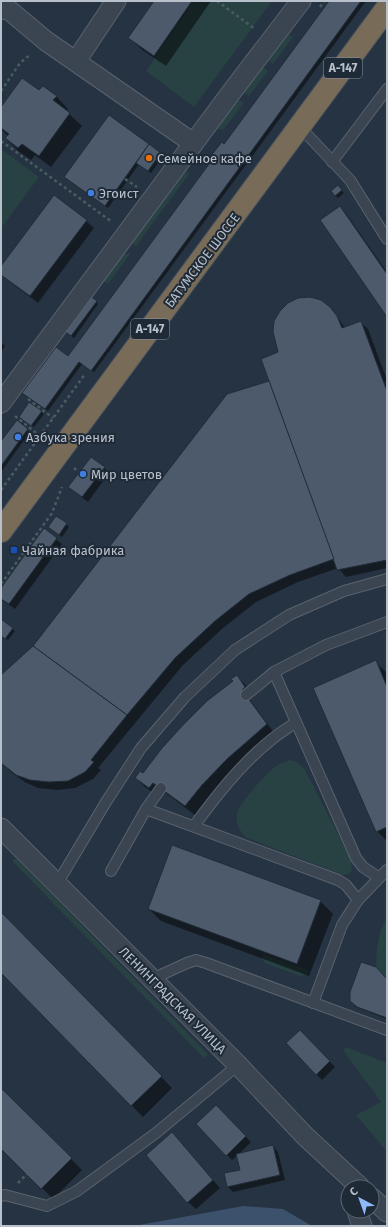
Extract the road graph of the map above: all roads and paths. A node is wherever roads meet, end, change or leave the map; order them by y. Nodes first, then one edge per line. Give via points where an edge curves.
1 (116, 1) edge
2 (217, 1) edge
3 (301, 1) edge
4 (387, 8) edge
5 (1, 9) edge
6 (257, 30) dead end
7 (46, 41) junction
8 (76, 62) junction
9 (387, 89) edge
10 (1, 91) edge
11 (300, 128) junction
12 (1, 141) edge
13 (193, 143) junction
14 (332, 162) junction
15 (125, 178) dead end
16 (141, 190) dead end
17 (115, 225) dead end
18 (387, 239) edge
19 (85, 374) dead end
20 (26, 397) dead end
21 (5, 407) edge
22 (53, 418) junction
23 (40, 436) junction
24 (79, 472) dead end
25 (70, 473) dead end
26 (62, 484) dead end
27 (1, 490) edge
28 (1, 531) edge
29 (387, 579) edge
30 (1, 584) edge
31 (387, 622) edge
32 (274, 672) junction
33 (246, 695) dead end
34 (296, 722) junction
35 (161, 788) dead end
36 (146, 809) junction
37 (194, 826) junction
38 (1, 828) edge
39 (387, 870) edge
40 (111, 871) dead end
41 (378, 878) junction
42 (56, 884) junction
43 (358, 900) junction
44 (152, 979) junction
45 (313, 1003) junction
46 (387, 1030) edge
47 (238, 1065) junction
48 (346, 1179) edge
49 (1, 1196) edge

1 - 8 street
2 - 6 path
3 - 13 street
4 - 11 highway, БАТУМСКОЕ ШОССЕ / А-147
5 - 7 street via 9,10
7 - 8 street
7 - 10 path via 20,63
8 - 13 street
9 - 14 lane
11 - 14 lane
11 - 28 highway, БАТУМСКОЕ ШОССЕ / А-147
12 - 17 path
13 - 21 street
14 - 18 lane via 350,180
15 - 16 path
19 - 22 path
20 - 22 path
21 - 23 path
22 - 23 path
23 - 27 path
24 - 25 path via 74,468
26 - 30 path via 52,513
29 - 42 lane via 344,591 289,615 235,650 185,697 141,748
31 - 32 lane via 326,645
32 - 33 lane
32 - 34 lane
34 - 37 lane via 271,740 238,772
34 - 41 lane via 356,858
35 - 36 lane
36 - 37 lane
36 - 40 lane
37 - 43 lane via 338,880
38 - 42 street, ЛЕНИНГРАДСКАЯ УЛИЦА
39 - 41 lane
41 - 43 lane
42 - 44 street, ЛЕНИНГРАДСКАЯ УЛИЦА
43 - 45 lane via 342,925
44 - 45 lane via 196,960
44 - 47 street, ЛЕНИНГРАДСКАЯ УЛИЦА
45 - 46 lane
47 - 48 street, ЛЕНИНГРАДСКАЯ УЛИЦА
47 - 49 lane via 156,1133 77,1191 47,1206

